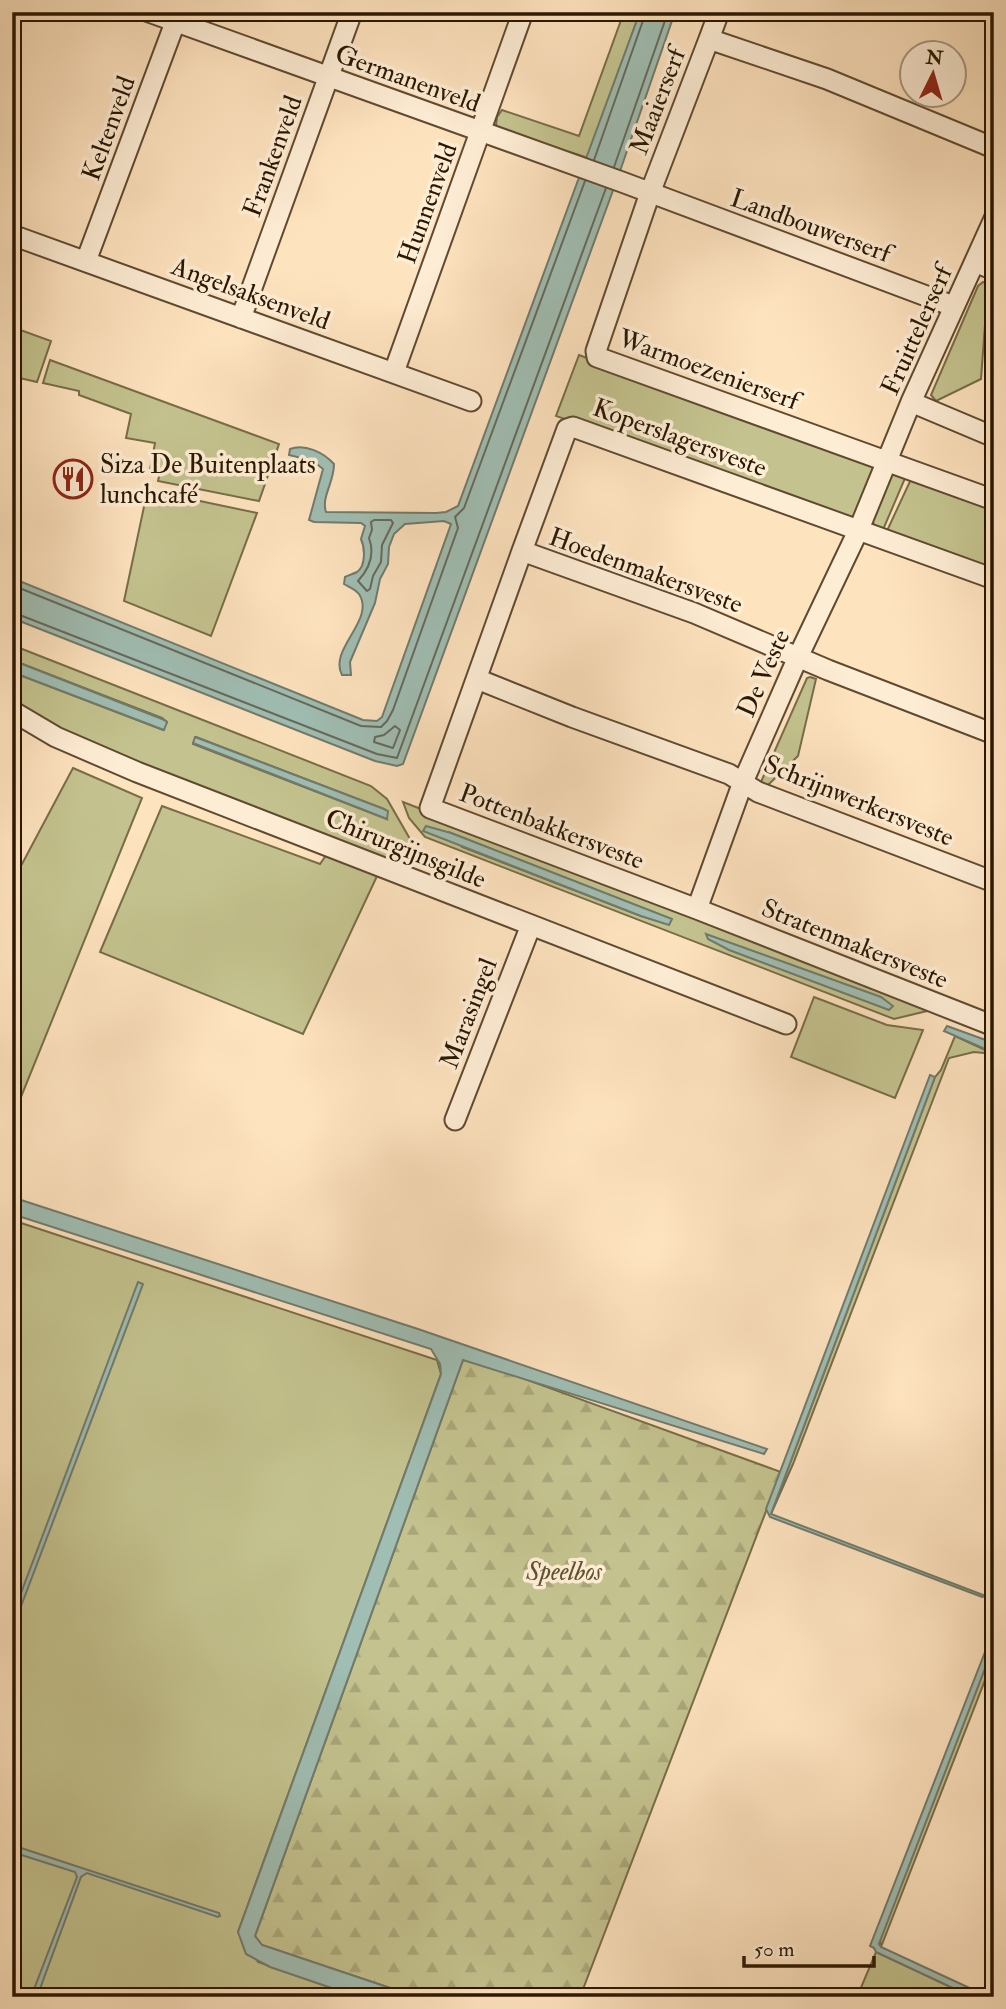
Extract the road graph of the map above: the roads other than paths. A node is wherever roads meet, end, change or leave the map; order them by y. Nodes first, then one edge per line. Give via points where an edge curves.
1 (149, 12) edge
2 (352, 12) edge
3 (523, 12) edge
4 (719, 12) edge
5 (177, 17) edge
6 (709, 39) junction
7 (328, 77) junction
8 (480, 133) junction
9 (994, 148) edge
10 (650, 193) junction
11 (994, 219) edge
12 (12, 235) edge
13 (86, 261) junction
14 (975, 262) junction
15 (994, 270) edge
16 (953, 306) junction
17 (241, 318) junction
18 (394, 372) junction
19 (471, 401) dead end
20 (911, 402) junction
21 (994, 437) edge
22 (888, 462) junction
23 (994, 500) edge
24 (859, 528) junction
25 (522, 551) junction
26 (994, 579) edge
27 (798, 657) junction
28 (477, 679) junction
29 (12, 712) edge
30 (994, 734) edge
31 (743, 782) junction
32 (994, 882) edge
33 (697, 909) junction
34 (531, 925) junction
35 (786, 1024) dead end
36 (994, 1026) edge
37 (455, 1120) dead end

1 - 5 street, Germanenveld
2 - 7 street, Frankenveld
3 - 8 street, Hunnenveld
4 - 6 street
5 - 7 street, Germanenveld
5 - 13 street, Keltenveld
6 - 9 street, Maaierserf via 827,79
6 - 10 street, Maaierserf
7 - 8 street, Germanenveld
7 - 17 street, Frankenveld
8 - 10 street, Germanenveld
8 - 18 street, Hunnenveld
10 - 16 street, Landbouwerserf
10 - 22 street, Warmoezenierserf via 597,357
11 - 14 street, Fruittelerserf
12 - 13 street, Angelsaksenveld
13 - 17 street, Angelsaksenveld
14 - 15 street
14 - 16 street, Fruittelerserf
16 - 20 street, Fruittelerserf
17 - 18 street, Angelsaksenveld
18 - 19 street, Angelsaksenveld
20 - 21 street
20 - 22 street, Fruittelerserf
22 - 23 street
22 - 24 street, De Veste
24 - 25 street, Koperslagersveste via 573,427 567,429
24 - 26 street
24 - 27 street, De Veste
25 - 27 street, Hoedenmakersveste via 694,613
25 - 28 street, Hoedenmakersveste
27 - 30 street, Hoedenmakersveste
27 - 31 street, De Veste
28 - 31 street
28 - 33 street, Pottenbakkersveste via 430,808
29 - 34 street, Chirurgijnsgilde via 85,751
31 - 32 street, Schrijnwerkersveste via 758,792
31 - 33 street, De Veste
33 - 36 street, Stratenmakersveste
34 - 35 street, Chirurgijnsgilde
34 - 37 street, Marasingel

